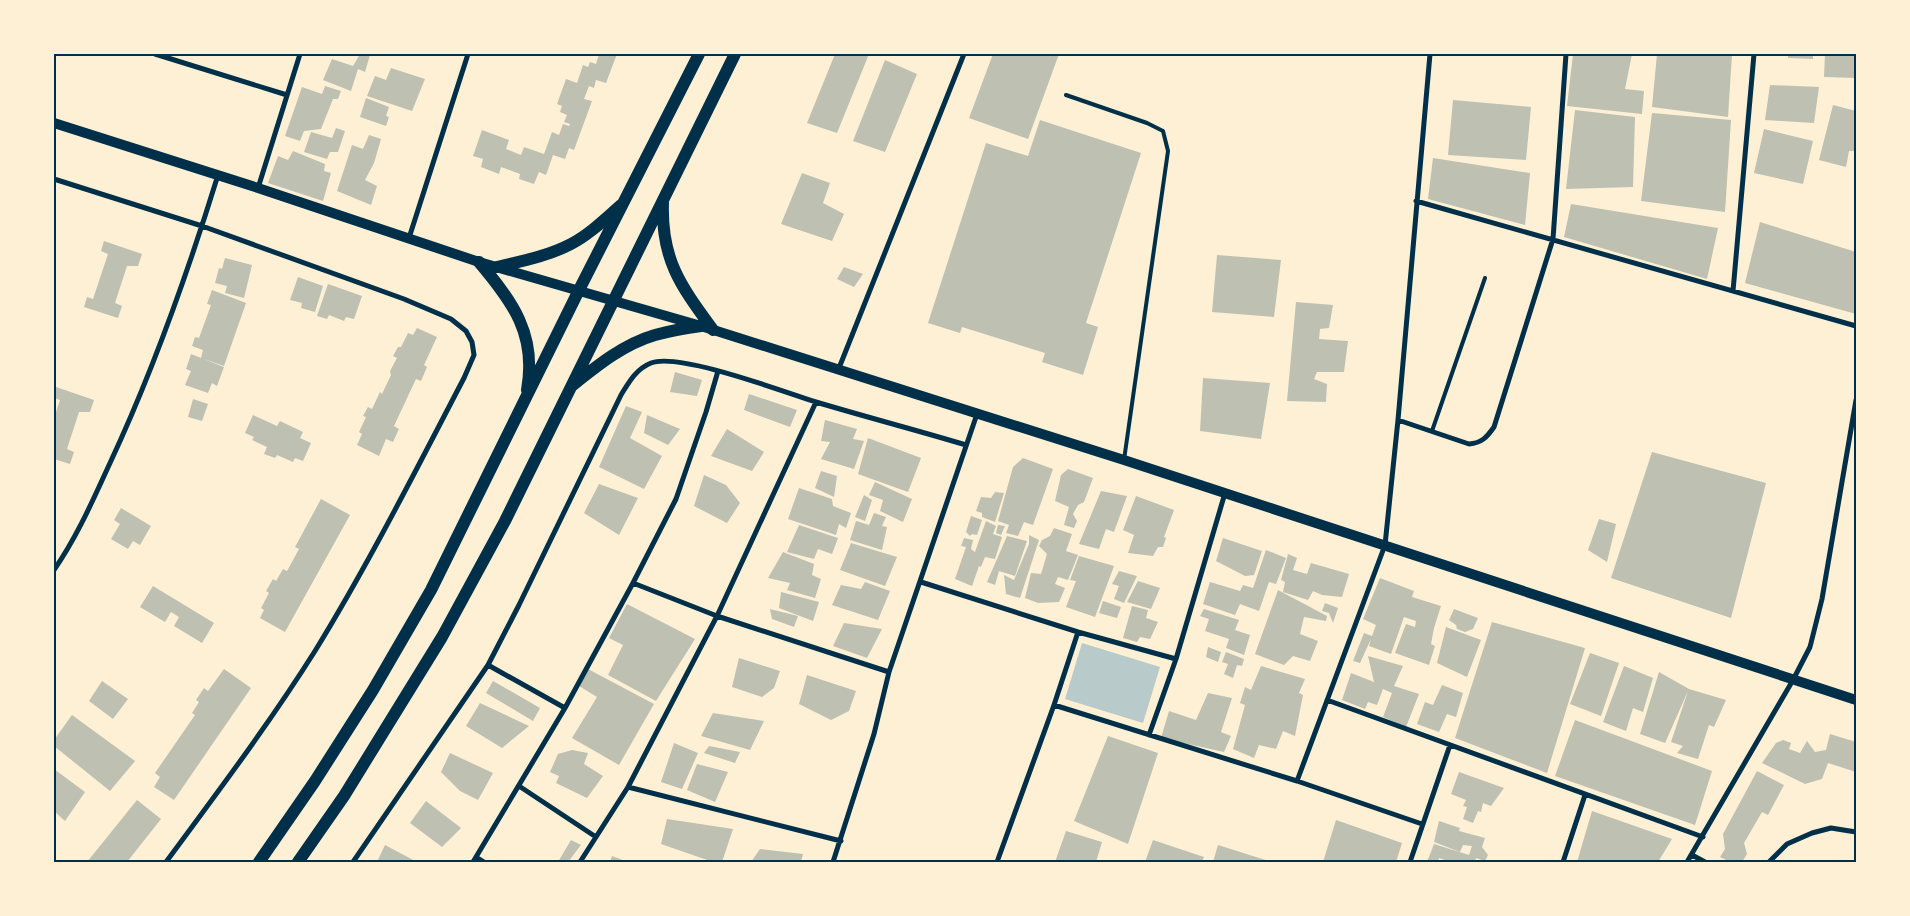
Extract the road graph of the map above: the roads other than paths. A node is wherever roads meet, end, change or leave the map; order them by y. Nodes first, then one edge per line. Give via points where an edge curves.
1 (155, 54) edge
2 (300, 54) edge
3 (468, 54) edge
4 (699, 54) edge
5 (734, 54) edge
6 (964, 54) edge
7 (1430, 54) edge
8 (1566, 54) edge
9 (1754, 54) edge
10 (287, 95) junction
11 (1066, 95) dead end
12 (54, 123) edge
13 (218, 175) junction
14 (54, 179) edge
15 (258, 188) junction
16 (663, 199) junction
17 (1416, 200) junction
18 (624, 202) junction
19 (202, 226) junction
20 (409, 239) junction
21 (1552, 240) junction
22 (479, 262) junction
23 (497, 267) junction
24 (1485, 278) dead end
25 (579, 290) junction
26 (1733, 291) junction
27 (614, 301) junction
28 (1856, 326) edge
29 (707, 328) junction
30 (840, 368) junction
31 (718, 370) junction
32 (570, 389) junction
33 (1856, 400) edge
34 (816, 402) junction
35 (525, 404) junction
36 (977, 414) junction
37 (1398, 420) junction
38 (1432, 431) junction
39 (966, 445) junction
40 (1124, 460) junction
41 (1225, 492) junction
42 (1385, 545) junction
43 (54, 570) edge
44 (921, 582) junction
45 (633, 583) junction
46 (717, 616) junction
47 (1078, 632) junction
48 (1176, 659) junction
49 (488, 665) junction
50 (890, 672) junction
51 (1793, 680) junction
52 (1327, 700) junction
53 (1856, 700) edge
54 (1054, 705) junction
55 (565, 708) junction
56 (1149, 735) junction
57 (1450, 745) junction
58 (1297, 781) junction
59 (519, 786) junction
60 (628, 787) junction
61 (1585, 795) junction
62 (1422, 824) junction
63 (1856, 832) edge
64 (1702, 837) junction
65 (596, 838) junction
66 (841, 841) junction
67 (1692, 855) junction
68 (475, 860) edge
69 (166, 862) edge
70 (259, 862) edge
71 (298, 862) edge
72 (353, 862) edge
73 (484, 862) edge
74 (580, 862) edge
75 (834, 862) edge
76 (997, 862) edge
77 (1410, 862) edge
78 (1563, 862) edge
79 (1687, 862) edge
80 (1705, 862) edge
81 (1769, 862) edge

1 - 10 street
2 - 10 street
3 - 20 street
4 - 18 main road
5 - 16 main road
6 - 30 street
7 - 17 street
8 - 21 street
9 - 26 street
10 - 15 street
11 - 40 lane via 1162,131 1168,151
12 - 13 main road
13 - 15 main road
13 - 19 street
14 - 19 street
15 - 20 main road
16 - 27 main road
16 - 29 main road via 662,220 671,263
17 - 21 street
17 - 37 street
18 - 23 main road via 570,245 539,257
18 - 25 main road
19 - 43 street via 136,408 86,514
19 - 69 street via 404,298 451,319 466,331 474,355 372,552 314,651 262,730
20 - 22 main road
21 - 26 street
21 - 38 street via 1494,427 1487,438 1469,444
22 - 23 main road
22 - 35 main road via 510,300 522,324 528,350
23 - 25 main road
24 - 38 lane
25 - 27 main road
25 - 35 main road
26 - 28 street
27 - 29 main road
27 - 32 main road
29 - 30 main road
29 - 32 main road via 654,335 617,352
30 - 36 main road
31 - 34 street
31 - 45 street via 676,499
31 - 49 street via 670,361 652,362 634,374
32 - 71 main road via 505,521 442,637 344,796
33 - 51 street via 1822,599 1810,647
34 - 39 street
34 - 46 street
35 - 70 main road via 431,590 378,682
36 - 39 street
36 - 40 main road
37 - 38 street
37 - 42 street
39 - 44 street
40 - 41 main road
41 - 42 main road
41 - 48 street
42 - 51 main road
42 - 52 street
44 - 47 street
44 - 50 street
45 - 46 street
45 - 55 street
46 - 50 street
46 - 60 street
47 - 48 street
47 - 54 street
48 - 56 street
49 - 55 street
49 - 72 street
50 - 66 street
51 - 53 main road
51 - 64 street
52 - 57 street
52 - 58 street
54 - 56 street
54 - 76 street
55 - 59 street
56 - 58 street
57 - 61 street
57 - 62 street
58 - 62 street
59 - 65 street
59 - 68 street
60 - 65 street
60 - 66 street
61 - 64 street
61 - 78 street
62 - 77 street
63 - 81 street via 1831,828 1812,833 1786,844
64 - 67 street
65 - 74 street
66 - 75 street
67 - 79 street
67 - 80 street
68 - 73 street

